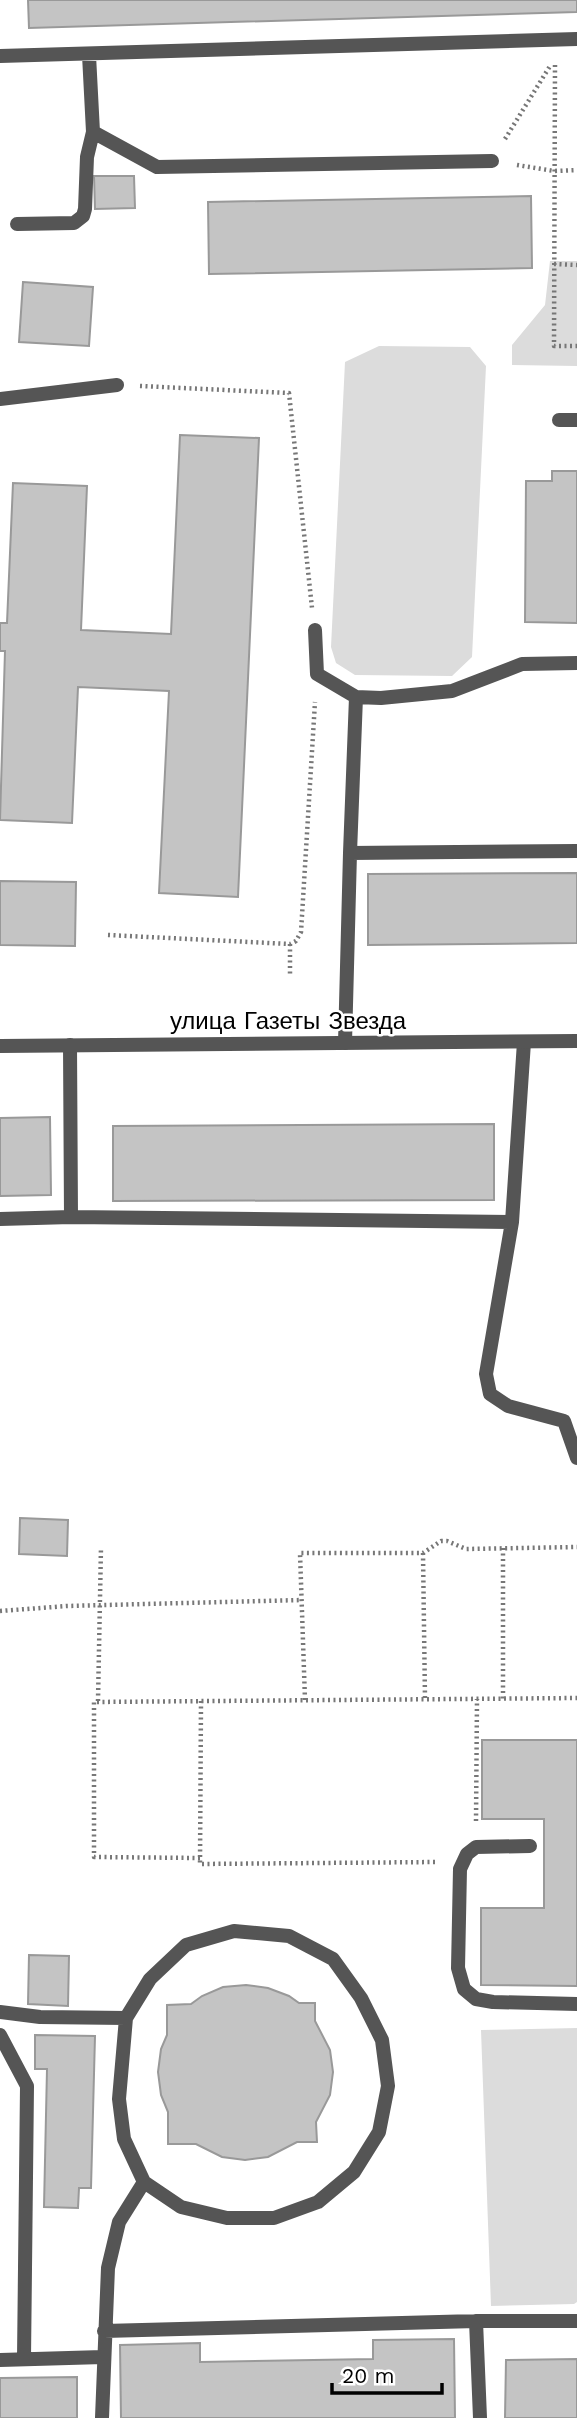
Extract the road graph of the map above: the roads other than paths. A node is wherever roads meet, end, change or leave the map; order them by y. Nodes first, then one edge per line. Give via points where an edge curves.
1 (577, 39) edge
2 (89, 55) junction
3 (0, 56) edge
4 (93, 132) junction
5 (492, 161) road end
6 (17, 224) dead end
7 (117, 385) road end
8 (0, 399) edge
9 (559, 420) dead end
10 (577, 420) edge
11 (315, 629) road end
12 (577, 663) edge
13 (356, 697) junction
14 (577, 851) edge
15 (351, 853) junction
16 (577, 1041) edge
17 (524, 1042) junction
18 (345, 1043) junction
19 (70, 1045) junction
20 (0, 1046) edge
21 (71, 1217) junction
22 (0, 1219) edge
23 (512, 1222) junction
24 (577, 1458) edge
25 (530, 1846) dead end
26 (577, 2004) edge
27 (0, 2012) edge
28 (126, 2018) junction
29 (0, 2035) edge
30 (145, 2182) junction
31 (475, 2321) junction
32 (577, 2321) edge
33 (104, 2331) junction
34 (103, 2357) junction
35 (24, 2359) junction
36 (0, 2360) edge
37 (102, 2418) edge
38 (480, 2418) edge

1 - 2 street
2 - 3 street
2 - 4 street
4 - 5 street via 157,167
4 - 6 street via 83,216 74,223
7 - 8 street
9 - 10 street
11 - 13 street via 317,674
12 - 13 street via 522,664 452,691
13 - 15 street
14 - 15 street
15 - 18 street
16 - 17 street, улица Газеты Звезда
17 - 18 street, улица Газеты Звезда
17 - 23 street
18 - 19 street, улица Газеты Звезда
19 - 20 street, улица Газеты Звезда
19 - 21 street
21 - 22 street
21 - 23 street
23 - 24 street via 485,1374 490,1394 508,1406 564,1421
25 - 26 street via 476,1847 460,1869 458,1968 464,1989 476,1999 493,2002
27 - 28 street
28 - 30 street via 119,2099 124,2139
28 - 30 street via 150,1979 186,1945 234,1931 289,1936 332,1959 361,1998 382,2040 388,2086 379,2132 354,2172 318,2202 274,2218 227,2218 181,2207
29 - 35 street via 27,2086
30 - 33 street via 119,2222 108,2268
31 - 32 street
31 - 33 street
31 - 38 street
33 - 34 street
34 - 35 street
34 - 37 street
35 - 36 street

